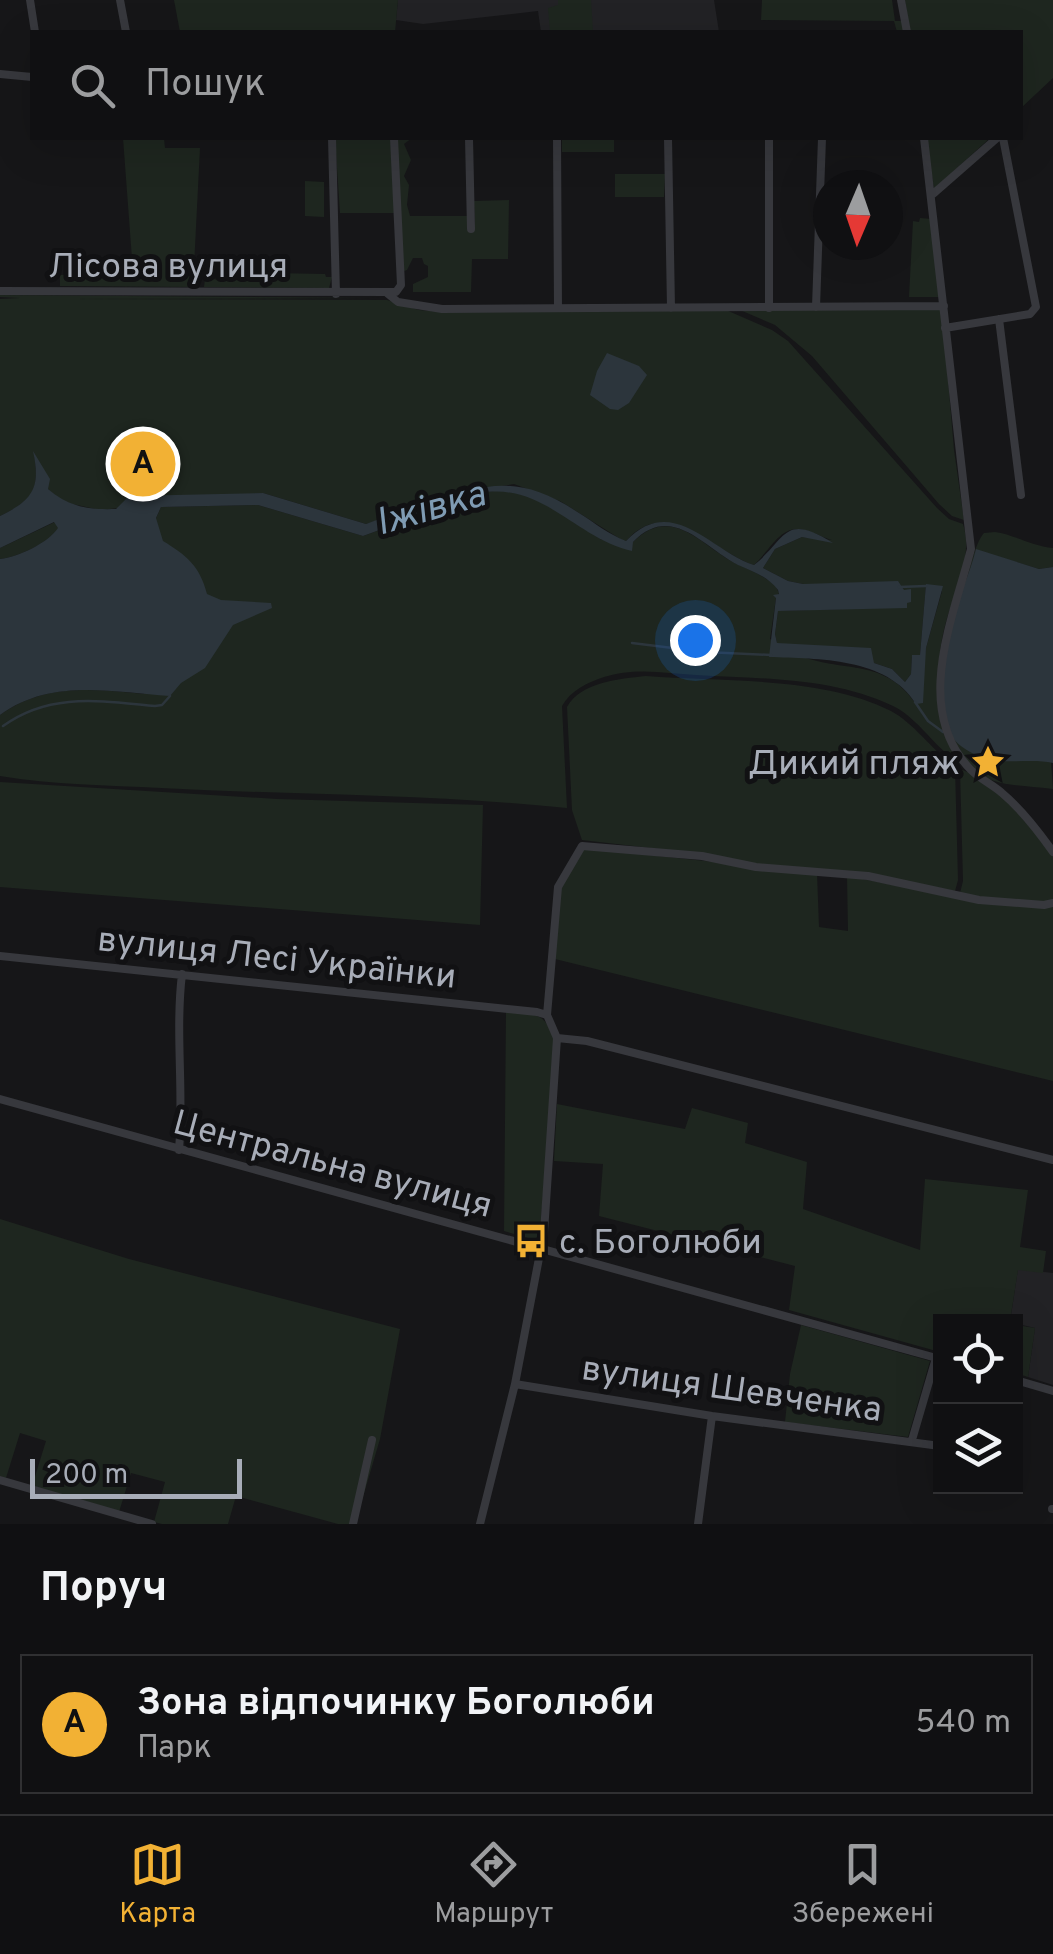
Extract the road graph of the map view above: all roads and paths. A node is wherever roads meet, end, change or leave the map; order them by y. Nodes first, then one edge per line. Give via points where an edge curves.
1 (30, 0) edge
2 (120, 0) edge
3 (901, 0) edge
4 (36, 30) edge
5 (126, 30) edge
6 (907, 30) edge
7 (0, 74) edge
8 (30, 77) edge
9 (332, 140) edge
10 (394, 140) edge
11 (469, 140) edge
12 (557, 140) edge
13 (668, 140) edge
14 (768, 140) edge
15 (822, 140) edge
16 (924, 140) edge
17 (998, 140) edge
18 (1000, 140) edge
19 (933, 194) junction
20 (471, 229) dead end
21 (0, 292) edge
22 (336, 294) junction
23 (388, 294) junction
24 (944, 306) junction
25 (816, 307) junction
26 (558, 308) junction
27 (670, 308) junction
28 (769, 308) junction
29 (999, 319) junction
30 (945, 328) junction
31 (1022, 495) dead end
32 (1053, 852) edge
33 (1053, 903) edge
34 (0, 956) edge
35 (182, 974) junction
36 (547, 1015) junction
37 (557, 1038) junction
38 (0, 1098) edge
39 (179, 1150) junction
40 (1053, 1160) edge
41 (540, 1247) junction
42 (933, 1358) edge
43 (933, 1375) edge
44 (1023, 1382) edge
45 (516, 1384) junction
46 (1053, 1391) edge
47 (712, 1416) junction
48 (372, 1440) dead end
49 (912, 1440) junction
50 (933, 1444) edge
51 (0, 1480) edge
52 (152, 1524) edge
53 (353, 1524) edge
54 (482, 1524) edge
55 (698, 1524) edge

1 - 4 street
2 - 5 street
3 - 6 street
7 - 8 street
9 - 22 street, Лісова вулиця
10 - 23 street via 401,286
11 - 20 street
12 - 26 street
13 - 27 street
14 - 28 street
15 - 25 street
16 - 19 street
17 - 19 street
18 - 29 street via 1036,307
19 - 24 street
21 - 22 street, Лісова вулиця
22 - 23 street, Лісова вулиця
23 - 26 street via 430,308
24 - 25 street
24 - 30 street
25 - 28 street
26 - 27 street
27 - 28 street
29 - 30 street
29 - 31 street
30 - 32 street via 971,550 942,653 948,736 972,772 1014,803
33 - 36 street via 979,900 868,876 590,844 580,848 558,887
34 - 35 street, вулиця Лесі Українки
35 - 36 street, вулиця Лесі Українки
35 - 39 street
36 - 37 street
37 - 40 street
37 - 41 street
38 - 39 street, Центральна вулиця
39 - 41 street, Центральна вулиця
41 - 42 street, Центральна вулиця
41 - 45 street
43 - 49 street
44 - 46 street
45 - 47 street, вулиця Шевченка
45 - 54 street
47 - 49 street, вулиця Шевченка
47 - 55 street
48 - 53 street
49 - 50 street, вулиця Шевченка
51 - 52 street

